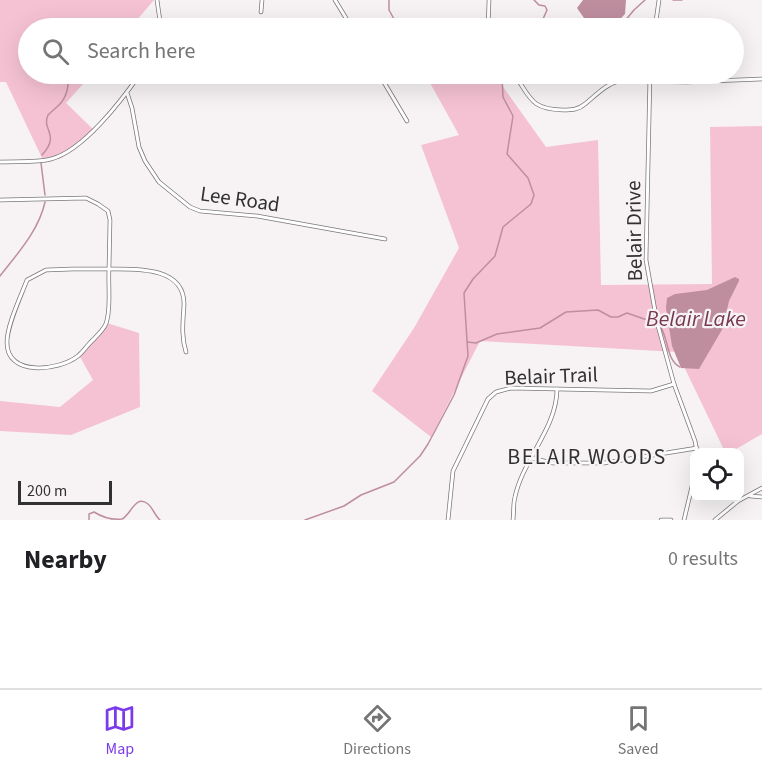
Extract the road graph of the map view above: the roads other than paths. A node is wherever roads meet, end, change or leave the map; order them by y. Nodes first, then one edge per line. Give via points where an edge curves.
1 (157, 0) edge
2 (262, 0) edge
3 (336, 0) edge
4 (489, 0) edge
5 (659, 0) edge
6 (261, 12) dead end
7 (160, 18) edge
8 (346, 18) edge
9 (488, 18) edge
10 (656, 18) edge
11 (744, 79) edge
12 (762, 79) edge
13 (134, 84) edge
14 (385, 84) edge
15 (521, 84) edge
16 (613, 84) edge
17 (649, 84) edge
18 (127, 93) junction
19 (407, 122) dead end
20 (0, 162) edge
21 (0, 200) edge
22 (385, 239) dead end
23 (109, 269) junction
24 (186, 352) dead end
25 (674, 384) junction
26 (557, 389) junction
27 (696, 448) edge
28 (690, 451) edge
29 (531, 458) junction
30 (762, 488) edge
31 (690, 495) edge
32 (748, 496) junction
33 (762, 497) edge
34 (448, 520) edge
35 (513, 520) edge
36 (661, 520) edge
37 (671, 520) edge
38 (684, 520) edge
39 (715, 520) edge

1 - 7 street
2 - 6 street
3 - 8 street
4 - 9 street
5 - 10 street
11 - 12 street
13 - 18 street
14 - 19 street
15 - 16 street via 534,103 550,110 577,109
17 - 25 street, Belair Drive via 646,260
18 - 20 street via 82,142 61,155 51,160
18 - 22 street, Lee Road via 145,161 159,182 190,207
21 - 23 street via 86,198 98,204 108,211 110,220
23 - 23 street via 107,320 78,356 46,368 33,368 9,355 8,332 27,280 46,270
23 - 24 street via 150,270 176,284 184,304
25 - 26 street, Belair Trail via 651,391
25 - 27 street, Belair Drive
26 - 29 street via 555,411
26 - 34 street, Belair Trail via 511,388 488,399 453,471
28 - 29 street via 604,463 553,463
29 - 35 street via 515,495
30 - 32 street
31 - 38 street
32 - 33 street
32 - 39 street
36 - 37 street

